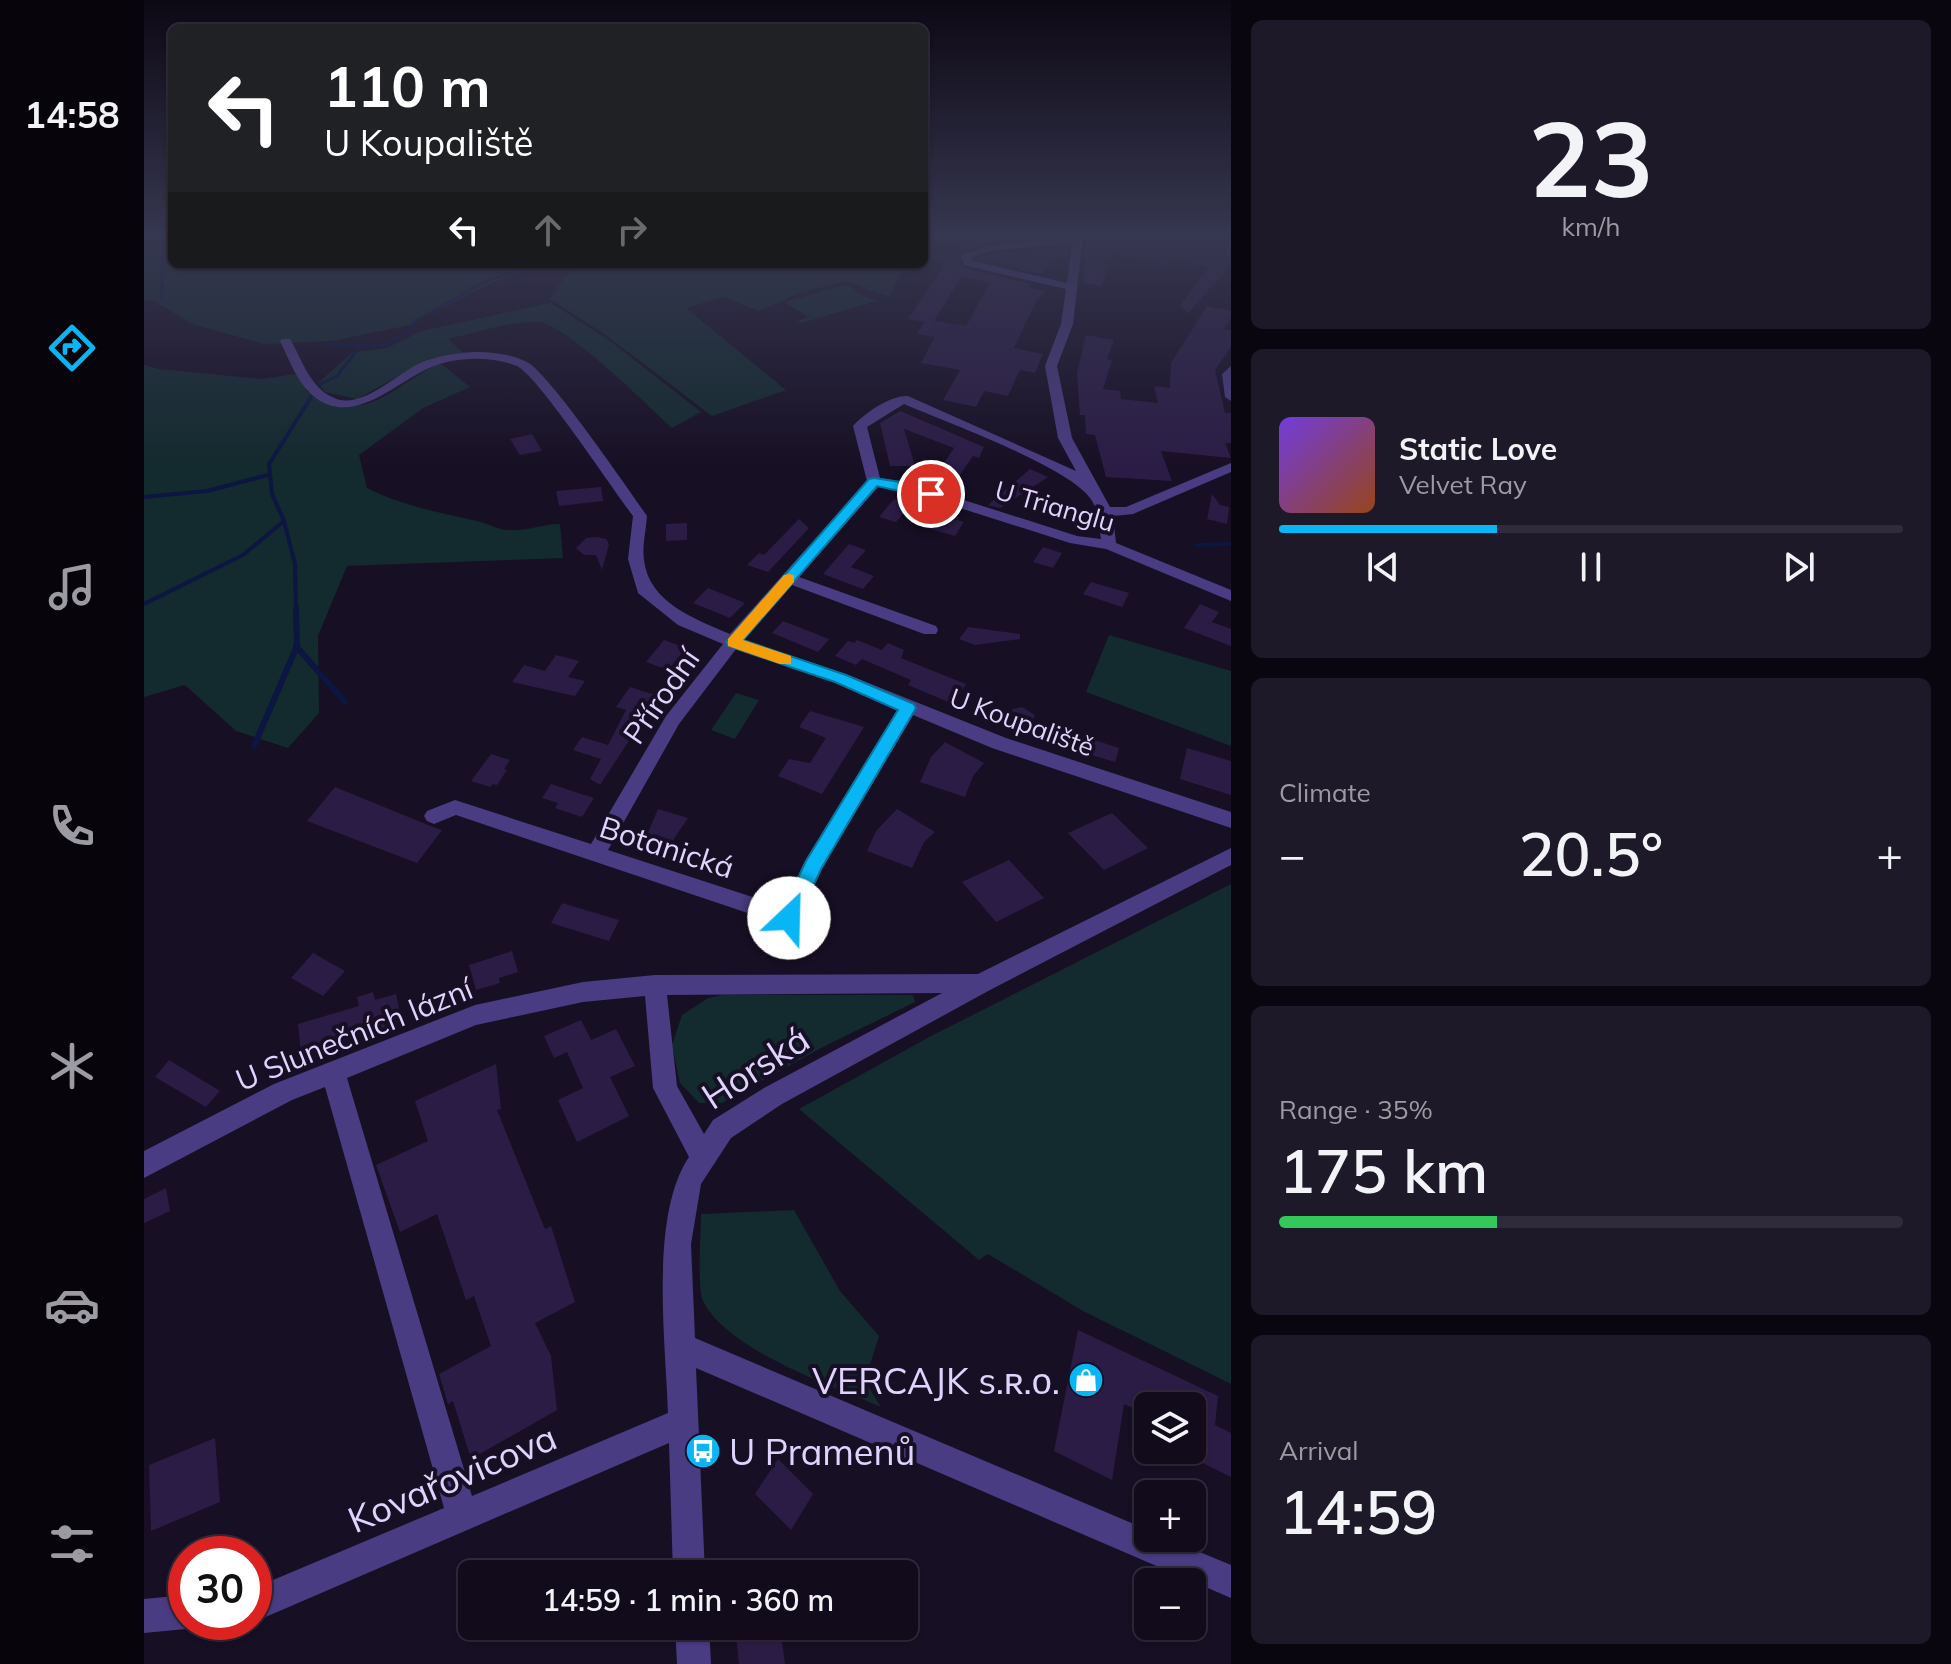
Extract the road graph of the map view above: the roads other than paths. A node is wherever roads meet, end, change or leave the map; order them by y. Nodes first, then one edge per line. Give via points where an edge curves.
1 (1068, 314) edge
2 (288, 344) dead end
3 (1231, 370) edge
4 (1231, 397) edge
5 (1231, 467) edge
6 (874, 482) junction
7 (1096, 495) junction
8 (1105, 512) junction
9 (1109, 545) junction
10 (789, 579) junction
11 (1231, 596) edge
12 (930, 630) dead end
13 (733, 642) junction
14 (908, 708) junction
15 (434, 816) dead end
16 (1231, 820) edge
17 (595, 855) junction
18 (1231, 856) edge
19 (982, 983) junction
20 (655, 985) junction
21 (333, 1071) junction
22 (703, 1158) junction
23 (144, 1165) edge
24 (679, 1346) junction
25 (681, 1423) junction
26 (462, 1517) junction
27 (688, 1560) edge
28 (1231, 1582) edge
29 (272, 1597) edge
30 (168, 1614) edge
31 (144, 1616) edge
32 (693, 1640) edge
33 (694, 1664) edge

1 - 7 street via 1051,366 1065,438
2 - 13 street, U Koupaliště via 317,391 345,404 360,403 423,366 451,359 481,358 532,370 640,516 636,559 644,590 684,621
3 - 4 street
5 - 8 street via 1128,511
6 - 7 street via 860,426 904,399 1069,472
6 - 9 street, U Trianglu via 902,485 1075,540
6 - 10 street, Přírodní
7 - 8 street
8 - 9 street
9 - 11 street, U Trianglu
10 - 12 street
10 - 13 street, Přírodní
13 - 14 street, U Koupaliště via 840,678
13 - 17 street, Přírodní via 672,720
14 - 16 street, U Koupaliště
14 - 17 street, Botanická via 812,867 789,918
15 - 17 street, Botanická via 455,807
18 - 19 street, Horská
19 - 20 street, U Slunečních lázní
19 - 22 street, Horská via 773,1096 722,1129
20 - 21 street, U Slunečních lázní via 583,992 475,1015
20 - 22 street via 665,1088
21 - 23 street, U Slunečních lázní
21 - 26 street
22 - 24 street, Horská via 689,1179 677,1244
24 - 25 street, Horská
24 - 28 street
25 - 26 street, Kovařovicova
25 - 27 street, Horská
26 - 29 street, Kovařovicova
30 - 31 street
32 - 33 street

